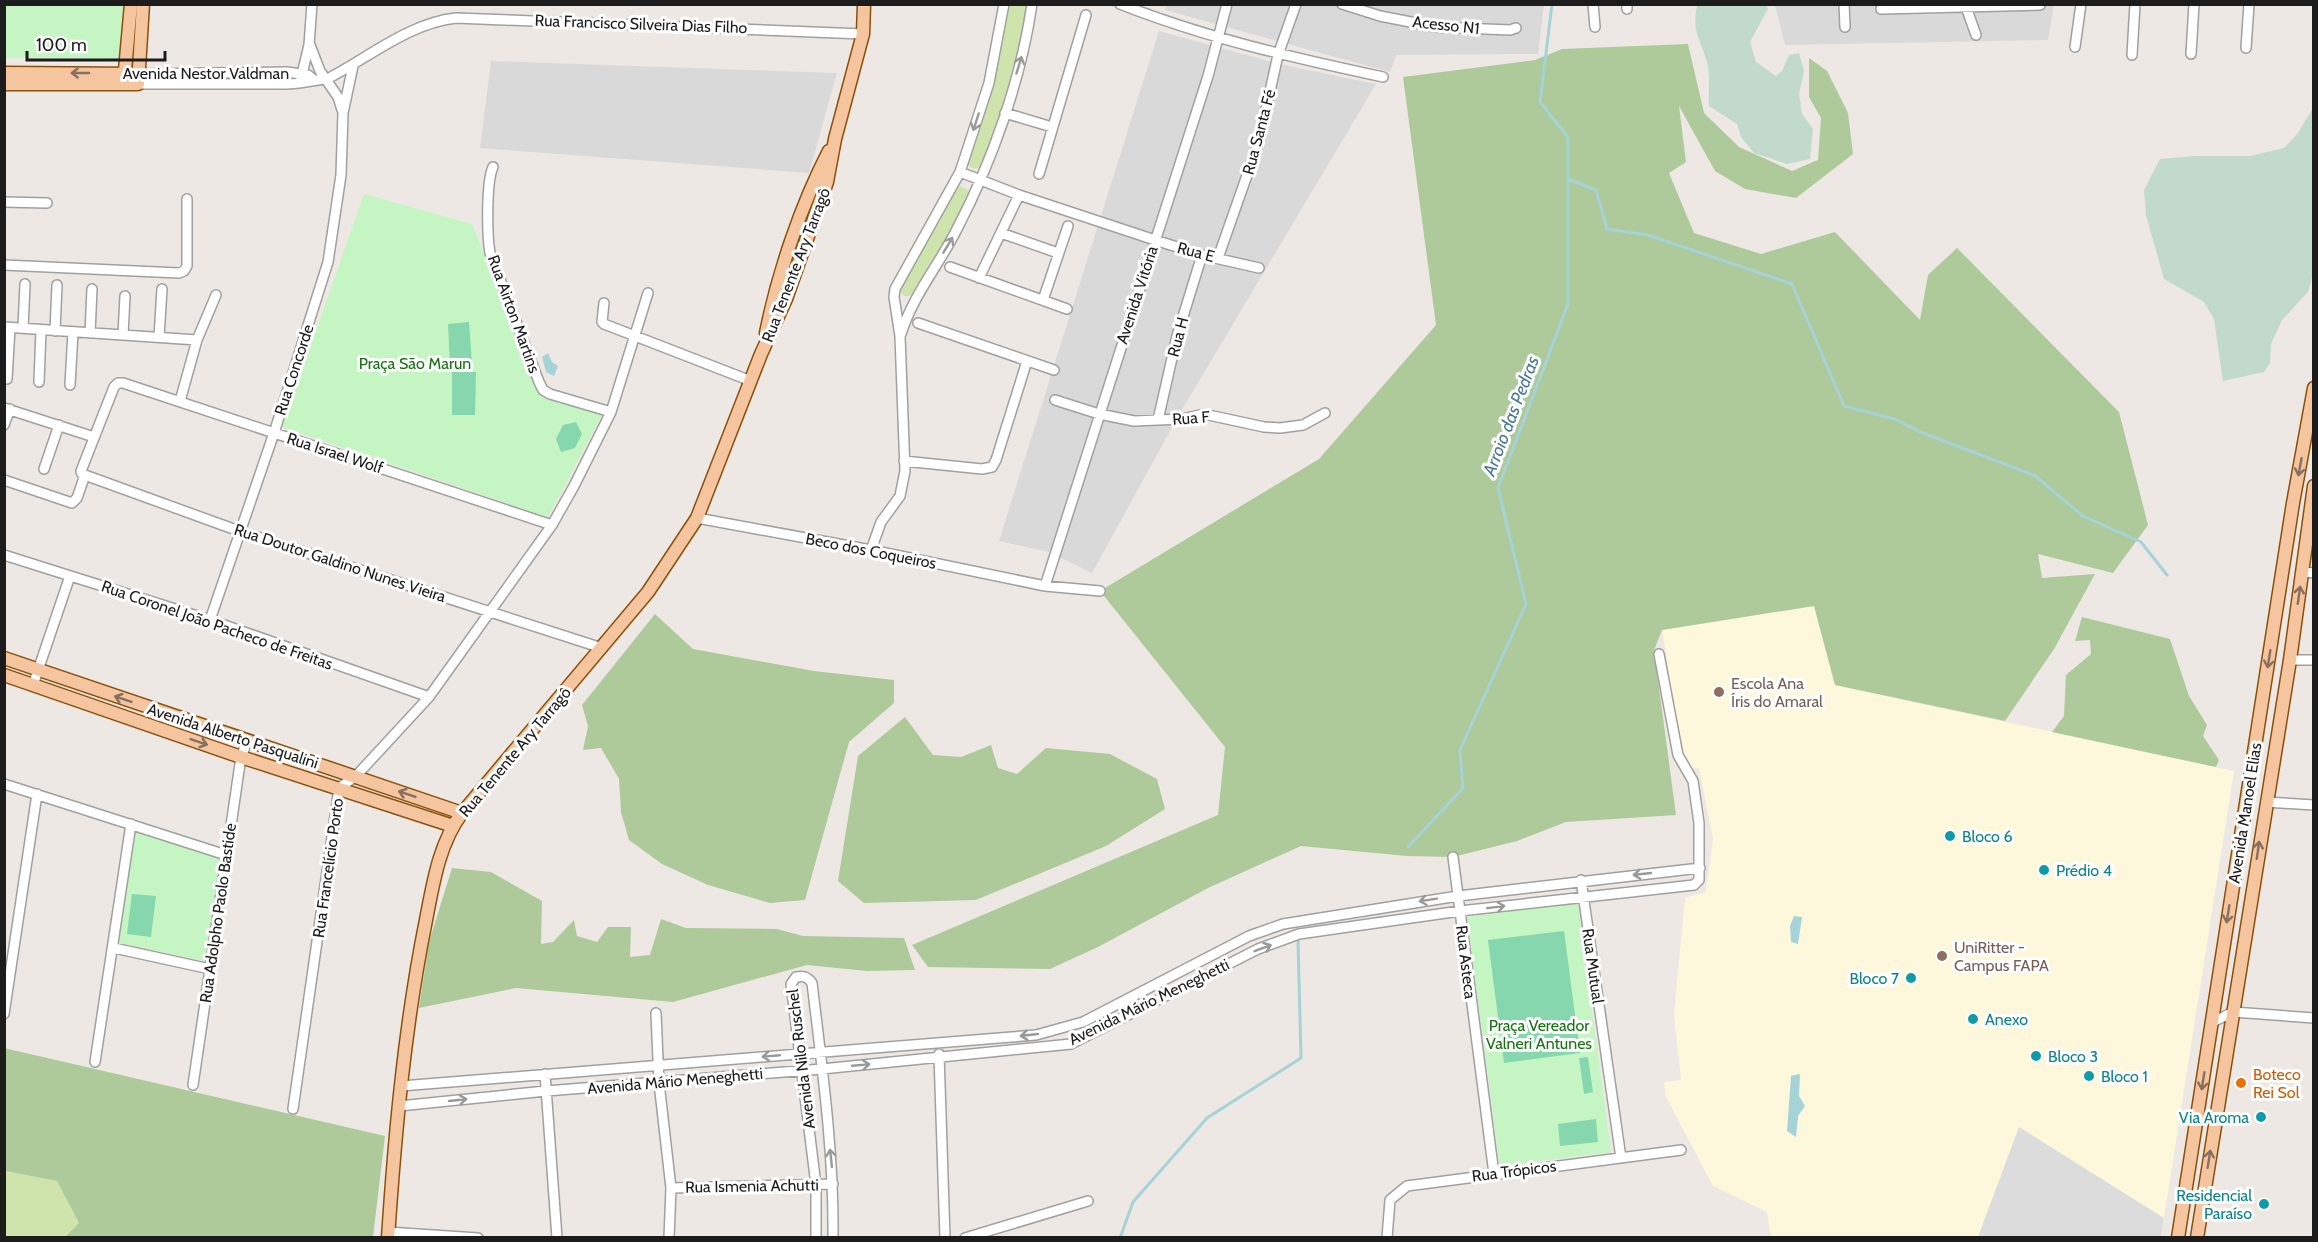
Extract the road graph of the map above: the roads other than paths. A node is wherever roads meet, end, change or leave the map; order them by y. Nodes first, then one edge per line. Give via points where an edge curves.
1 (131, 4) edge
2 (143, 4) edge
3 (312, 4) edge
4 (864, 4) edge
5 (1004, 4) edge
6 (1032, 4) edge
7 (1120, 4) edge
8 (1227, 4) edge
9 (1296, 4) edge
10 (1342, 4) edge
11 (1593, 4) edge
12 (1844, 4) edge
13 (2081, 4) edge
14 (2135, 4) edge
15 (2194, 4) edge
16 (2249, 4) edge
17 (2040, 5) edge
18 (1966, 6) edge
19 (1143, 9) edge
20 (1881, 9) dead end
21 (1086, 15) dead end
22 (1595, 27) dead end
23 (1845, 27) dead end
24 (1516, 28) dead end
25 (863, 34) junction
26 (1976, 35) dead end
27 (1218, 39) junction
28 (309, 45) junction
29 (2075, 47) dead end
30 (2246, 48) dead end
31 (2191, 54) dead end
32 (1278, 55) junction
33 (2132, 55) dead end
34 (353, 66) junction
35 (4, 73) edge
36 (1383, 77) dead end
37 (124, 79) junction
38 (138, 79) junction
39 (301, 79) junction
40 (327, 79) junction
41 (4, 84) edge
42 (343, 113) junction
43 (1005, 113) junction
44 (1052, 127) junction
45 (494, 167) dead end
46 (960, 172) junction
47 (1039, 174) dead end
48 (980, 180) junction
49 (1019, 195) junction
50 (187, 199) dead end
51 (4, 202) edge
52 (47, 203) dead end
53 (1068, 226) dead end
54 (1001, 233) junction
55 (1155, 240) junction
56 (1058, 253) junction
57 (1202, 255) junction
58 (1218, 258) junction
59 (4, 265) edge
60 (951, 267) dead end
61 (1259, 268) dead end
62 (979, 278) junction
63 (25, 284) dead end
64 (57, 285) dead end
65 (92, 289) dead end
66 (162, 289) dead end
67 (648, 293) dead end
68 (894, 293) junction
69 (216, 295) dead end
70 (125, 296) dead end
71 (914, 300) junction
72 (1043, 300) junction
73 (604, 303) dead end
74 (1067, 309) dead end
75 (918, 323) dead end
76 (7, 327) edge
77 (23, 328) junction
78 (41, 330) junction
79 (55, 331) junction
80 (73, 332) junction
81 (90, 333) junction
82 (123, 335) junction
83 (634, 335) junction
84 (900, 336) junction
85 (159, 337) junction
86 (197, 340) junction
87 (1027, 361) junction
88 (1054, 370) dead end
89 (7, 379) dead end
90 (751, 381) junction
91 (39, 382) dead end
92 (70, 385) dead end
93 (2313, 388) edge
94 (1055, 400) dead end
95 (180, 401) junction
96 (7, 409) edge
97 (610, 412) junction
98 (1325, 413) dead end
99 (1099, 414) junction
100 (1158, 420) junction
101 (4, 425) edge
102 (59, 425) junction
103 (274, 433) junction
104 (94, 437) junction
105 (904, 461) junction
106 (44, 469) dead end
107 (83, 474) junction
108 (4, 480) edge
109 (2313, 486) edge
110 (2294, 503) junction
111 (2310, 505) junction
112 (697, 518) junction
113 (2291, 521) junction
114 (552, 525) junction
115 (2307, 525) junction
116 (239, 531) junction
117 (871, 550) junction
118 (4, 555) edge
119 (2308, 572) edge
120 (70, 576) junction
121 (1045, 586) junction
122 (1100, 591) dead end
123 (491, 611) junction
124 (210, 620) junction
125 (602, 648) junction
126 (1659, 654) dead end
127 (4, 658) edge
128 (2290, 660) junction
129 (2313, 660) edge
130 (39, 669) junction
131 (4, 675) edge
132 (33, 685) junction
133 (429, 697) junction
134 (247, 742) junction
135 (241, 757) junction
136 (356, 776) junction
137 (4, 784) edge
138 (339, 788) junction
139 (37, 794) junction
140 (2313, 805) edge
141 (2265, 807) junction
142 (2245, 810) junction
143 (462, 813) junction
144 (131, 824) junction
145 (453, 826) junction
146 (226, 855) junction
147 (1453, 857) dead end
148 (1700, 868) junction
149 (1581, 880) junction
150 (1458, 896) junction
151 (1583, 896) junction
152 (1460, 911) junction
153 (1283, 924) junction
154 (1287, 939) junction
155 (114, 948) junction
156 (210, 969) junction
157 (1173, 975) junction
158 (1179, 988) junction
159 (2233, 1012) junction
160 (656, 1013) dead end
161 (4, 1014) edge
162 (2313, 1018) edge
163 (2211, 1023) junction
164 (1067, 1026) junction
165 (938, 1043) junction
166 (1071, 1044) junction
167 (820, 1053) junction
168 (800, 1054) junction
169 (939, 1058) junction
170 (95, 1062) dead end
171 (658, 1065) junction
172 (822, 1069) junction
173 (802, 1071) junction
174 (545, 1074) junction
175 (659, 1083) junction
176 (193, 1085) dead end
177 (401, 1086) junction
178 (546, 1091) junction
179 (399, 1106) junction
180 (293, 1109) dead end
181 (1681, 1150) dead end
182 (1621, 1158) junction
183 (1494, 1174) junction
184 (833, 1184) junction
185 (816, 1185) junction
186 (671, 1188) junction
187 (1088, 1201) dead end
188 (387, 1236) edge
189 (478, 1238) edge
190 (557, 1238) edge
191 (669, 1238) edge
192 (816, 1238) edge
193 (833, 1238) edge
194 (945, 1238) edge
195 (965, 1238) edge
196 (1387, 1238) edge
197 (2178, 1238) edge
198 (2197, 1238) edge

1 - 37 main road
2 - 38 main road
3 - 28 street
4 - 25 main road, Rua Tenente Ary Tarragô
5 -> 46 street via 989,83
43 -> 6 street via 1027,39
7 - 19 street
8 - 27 street, Avenida Vitória
9 - 32 street, Rua Santa Fé
10 - 24 street, Acesso N1 via 1436,27
11 - 22 street
12 - 23 street
13 - 29 street
14 - 33 street
15 - 31 street
16 - 30 street
17 - 18 street
18 - 20 street
18 - 26 street
19 - 27 street
21 - 44 street
25 - 34 street, Rua Francisco Silveira Dias Filho via 456,18 414,30
25 - 90 main road, Rua Tenente Ary Tarragô via 827,182 786,299
27 - 32 street
27 - 55 street, Avenida Vitória
28 - 39 street
28 - 40 street, Rua Concorde
32 - 36 street
32 - 58 street, Rua Santa Fé via 1259,141
34 - 40 street, Rua Francisco Silveira Dias Filho
34 - 42 street, Rua Concorde
37 -> 35 main road, Avenida Nestor Valdman
37 - 38 main road, Avenida Nestor Valdman
37 - 41 main road, Avenida Nestor Valdman
38 - 39 street, Avenida Nestor Valdman
39 - 40 street, Avenida Nestor Valdman
40 - 42 street, Rua Concorde
42 - 103 street, Rua Concorde via 341,175 328,262
43 - 44 street
43 - 48 street
44 - 47 street
45 - 97 street, Rua Airton Martins via 490,178 490,253 539,382 550,394
46 - 48 street, Rua E
46 - 68 street via 896,283
48 - 49 street, Rua E
71 -> 48 street via 952,240
49 - 54 street
49 - 55 street, Rua E
50 - 59 street via 188,260 179,273
51 - 52 street
53 - 56 street
54 - 56 street
54 - 62 street
55 - 57 street, Rua E
55 - 99 street, Avenida Vitória
56 - 72 street
57 - 58 street, Rua E
57 - 100 street, Rua H via 1177,336
58 - 61 street, Rua E
60 - 62 street
62 - 72 street
63 - 77 street
64 - 79 street
65 - 81 street
66 - 85 street
67 - 83 street, Rua Francelício Porto
68 - 71 street via 902,302
68 - 84 street
69 - 86 street
70 - 82 street
71 - 84 street
72 - 74 street
73 - 83 street via 603,323
75 - 87 street
76 - 77 street
76 - 89 street
77 - 78 street
78 - 79 street
78 - 91 street
79 - 80 street
80 - 81 street
80 - 92 street
81 - 82 street
82 - 85 street
83 - 90 street
83 - 97 street, Rua Francelício Porto
84 - 105 street
85 - 86 street
86 - 95 street
87 - 88 street
87 - 105 street via 992,467
90 - 112 main road, Rua Tenente Ary Tarragô
93 -> 110 main road, Avenida Manoel Elias
94 - 99 street, Rua F
95 - 103 street, Rua Israel Wolf
95 - 104 street, Rua Israel Wolf via 118,383
96 - 101 street
96 - 102 street
97 - 114 street, Rua Francelício Porto
98 - 100 street, Rua F via 1303,425 1280,428 1204,414
99 - 100 street, Rua F via 1134,421
99 - 121 street, Avenida Vitória
102 - 104 street
102 - 106 street
103 - 114 street, Rua Israel Wolf
103 - 116 street, Rua Concorde
104 - 107 street
105 - 117 street via 900,496 881,522
107 - 108 street via 77,498 72,502
107 - 116 street, Rua Doutor Galdino Nunes Vieira
109 - 111 main road, Avenida Manoel Elias
110 - 111 main road via 2302,508
110 - 113 main road, Avenida Manoel Elias
111 - 115 main road, Avenida Manoel Elias
112 - 117 street, Beco dos Coqueiros
112 - 125 main road, Rua Tenente Ary Tarragô via 648,592
113 - 115 main road via 2300,519
113 -> 142 main road, Avenida Manoel Elias
114 - 123 street, Rua Francelício Porto
115 - 119 main road, Avenida Manoel Elias
116 - 123 street, Rua Doutor Galdino Nunes Vieira
116 - 124 street, Rua Concorde
117 - 121 street, Beco dos Coqueiros
118 - 120 street, Rua Coronel João Pacheco de Freitas
128 -> 119 main road, Avenida Manoel Elias
120 - 124 street, Rua Coronel João Pacheco de Freitas
120 - 130 street
121 - 122 street, Beco dos Coqueiros
123 - 125 street, Rua Doutor Galdino Nunes Vieira
123 - 133 street, Rua Francelício Porto
124 - 133 street, Rua Coronel João Pacheco de Freitas
125 - 143 main road, Rua Tenente Ary Tarragô
126 - 148 street via 1678,755 1694,781
127 - 130 main road, Avenida Alberto Pasqualini
128 - 129 street
128 - 141 main road, Avenida Manoel Elias
130 - 132 street
134 -> 130 main road, Avenida Alberto Pasqualini
131 - 132 main road, Avenida Alberto Pasqualini
132 -> 135 main road, Avenida Alberto Pasqualini
133 - 136 street, Rua Francelício Porto
134 - 135 street, Rua Adolpho Paolo Bastide
134 - 136 main road, Avenida Alberto Pasqualini
135 - 138 main road, Avenida Alberto Pasqualini
135 - 146 street, Rua Adolpho Paolo Bastide
136 - 138 street, Rua Francelício Porto
143 -> 136 main road, Avenida Alberto Pasqualini
137 - 139 street
138 - 145 main road, Avenida Alberto Pasqualini
138 - 180 street, Rua Francelício Porto
139 - 144 street
139 - 161 street
140 - 141 street
141 - 142 main road
159 -> 141 main road, Avenida Manoel Elias
142 -> 163 main road, Avenida Manoel Elias
143 - 145 main road, Rua Tenente Ary Tarragô
144 - 146 street
144 - 155 street
145 - 177 main road, Rua Tenente Ary Tarragô via 433,885
146 - 156 street, Rua Adolpho Paolo Bastide
147 - 150 street, Rua Asteca
148 -> 149 street, Avenida Mário Meneghetti
148 - 151 street, Avenida Mário Meneghetti via 1700,880 1694,885
149 - 150 street, Avenida Mário Meneghetti
149 - 151 street, Rua Mutual
150 - 152 street, Rua Asteca
150 -> 153 street, Avenida Mário Meneghetti
152 -> 151 street, Avenida Mário Meneghetti
151 - 182 street, Rua Mutual
152 - 154 street, Avenida Mário Meneghetti via 1299,934
152 - 183 street, Rua Asteca
153 - 154 street
153 - 157 street, Avenida Mário Meneghetti via 1249,936
158 -> 154 street, Avenida Mário Meneghetti
155 - 156 street
155 - 170 street
156 - 176 street, Rua Adolpho Paolo Bastide
157 - 158 street
157 - 164 street, Avenida Mário Meneghetti via 1083,1022
158 - 166 street, Avenida Mário Meneghetti
159 - 162 street
159 - 163 street
198 -> 159 main road, Avenida Manoel Elias
160 - 171 street
163 -> 197 main road, Avenida Manoel Elias
164 -> 165 street, Avenida Mário Meneghetti via 1036,1035
164 - 166 street
165 - 167 street, Avenida Mário Meneghetti
165 - 169 street
166 - 169 street, Avenida Mário Meneghetti
167 - 168 street, Avenida Mário Meneghetti
167 - 168 street, Avenida Nilo Ruschel via 812,983 803,976 796,977 791,984
167 - 172 street, Avenida Nilo Ruschel
168 -> 171 street, Avenida Mário Meneghetti
168 - 173 street, Avenida Nilo Ruschel
172 -> 169 street, Avenida Mário Meneghetti
169 - 194 street
171 - 174 street, Avenida Mário Meneghetti
171 - 175 street
172 - 173 street, Avenida Mário Meneghetti
184 -> 172 street, Avenida Nilo Ruschel
173 - 175 street, Avenida Mário Meneghetti
173 - 185 street, Avenida Nilo Ruschel
174 - 177 street, Avenida Mário Meneghetti
174 - 178 street
175 - 178 street, Avenida Mário Meneghetti
175 - 186 street
177 - 179 main road, Rua Tenente Ary Tarragô
179 -> 178 street, Avenida Mário Meneghetti
178 - 190 street
179 - 188 main road, Rua Tenente Ary Tarragô
181 - 182 street, Rua Trópicos
182 - 183 street, Rua Trópicos
183 - 196 street, Rua Trópicos via 1407,1186 1390,1200
184 - 185 street, Rua Ismenia Achutti
184 - 193 street, Avenida Nilo Ruschel
185 - 186 street, Rua Ismenia Achutti
185 - 192 street, Avenida Nilo Ruschel
186 - 191 street
187 - 195 street
188 - 189 street

